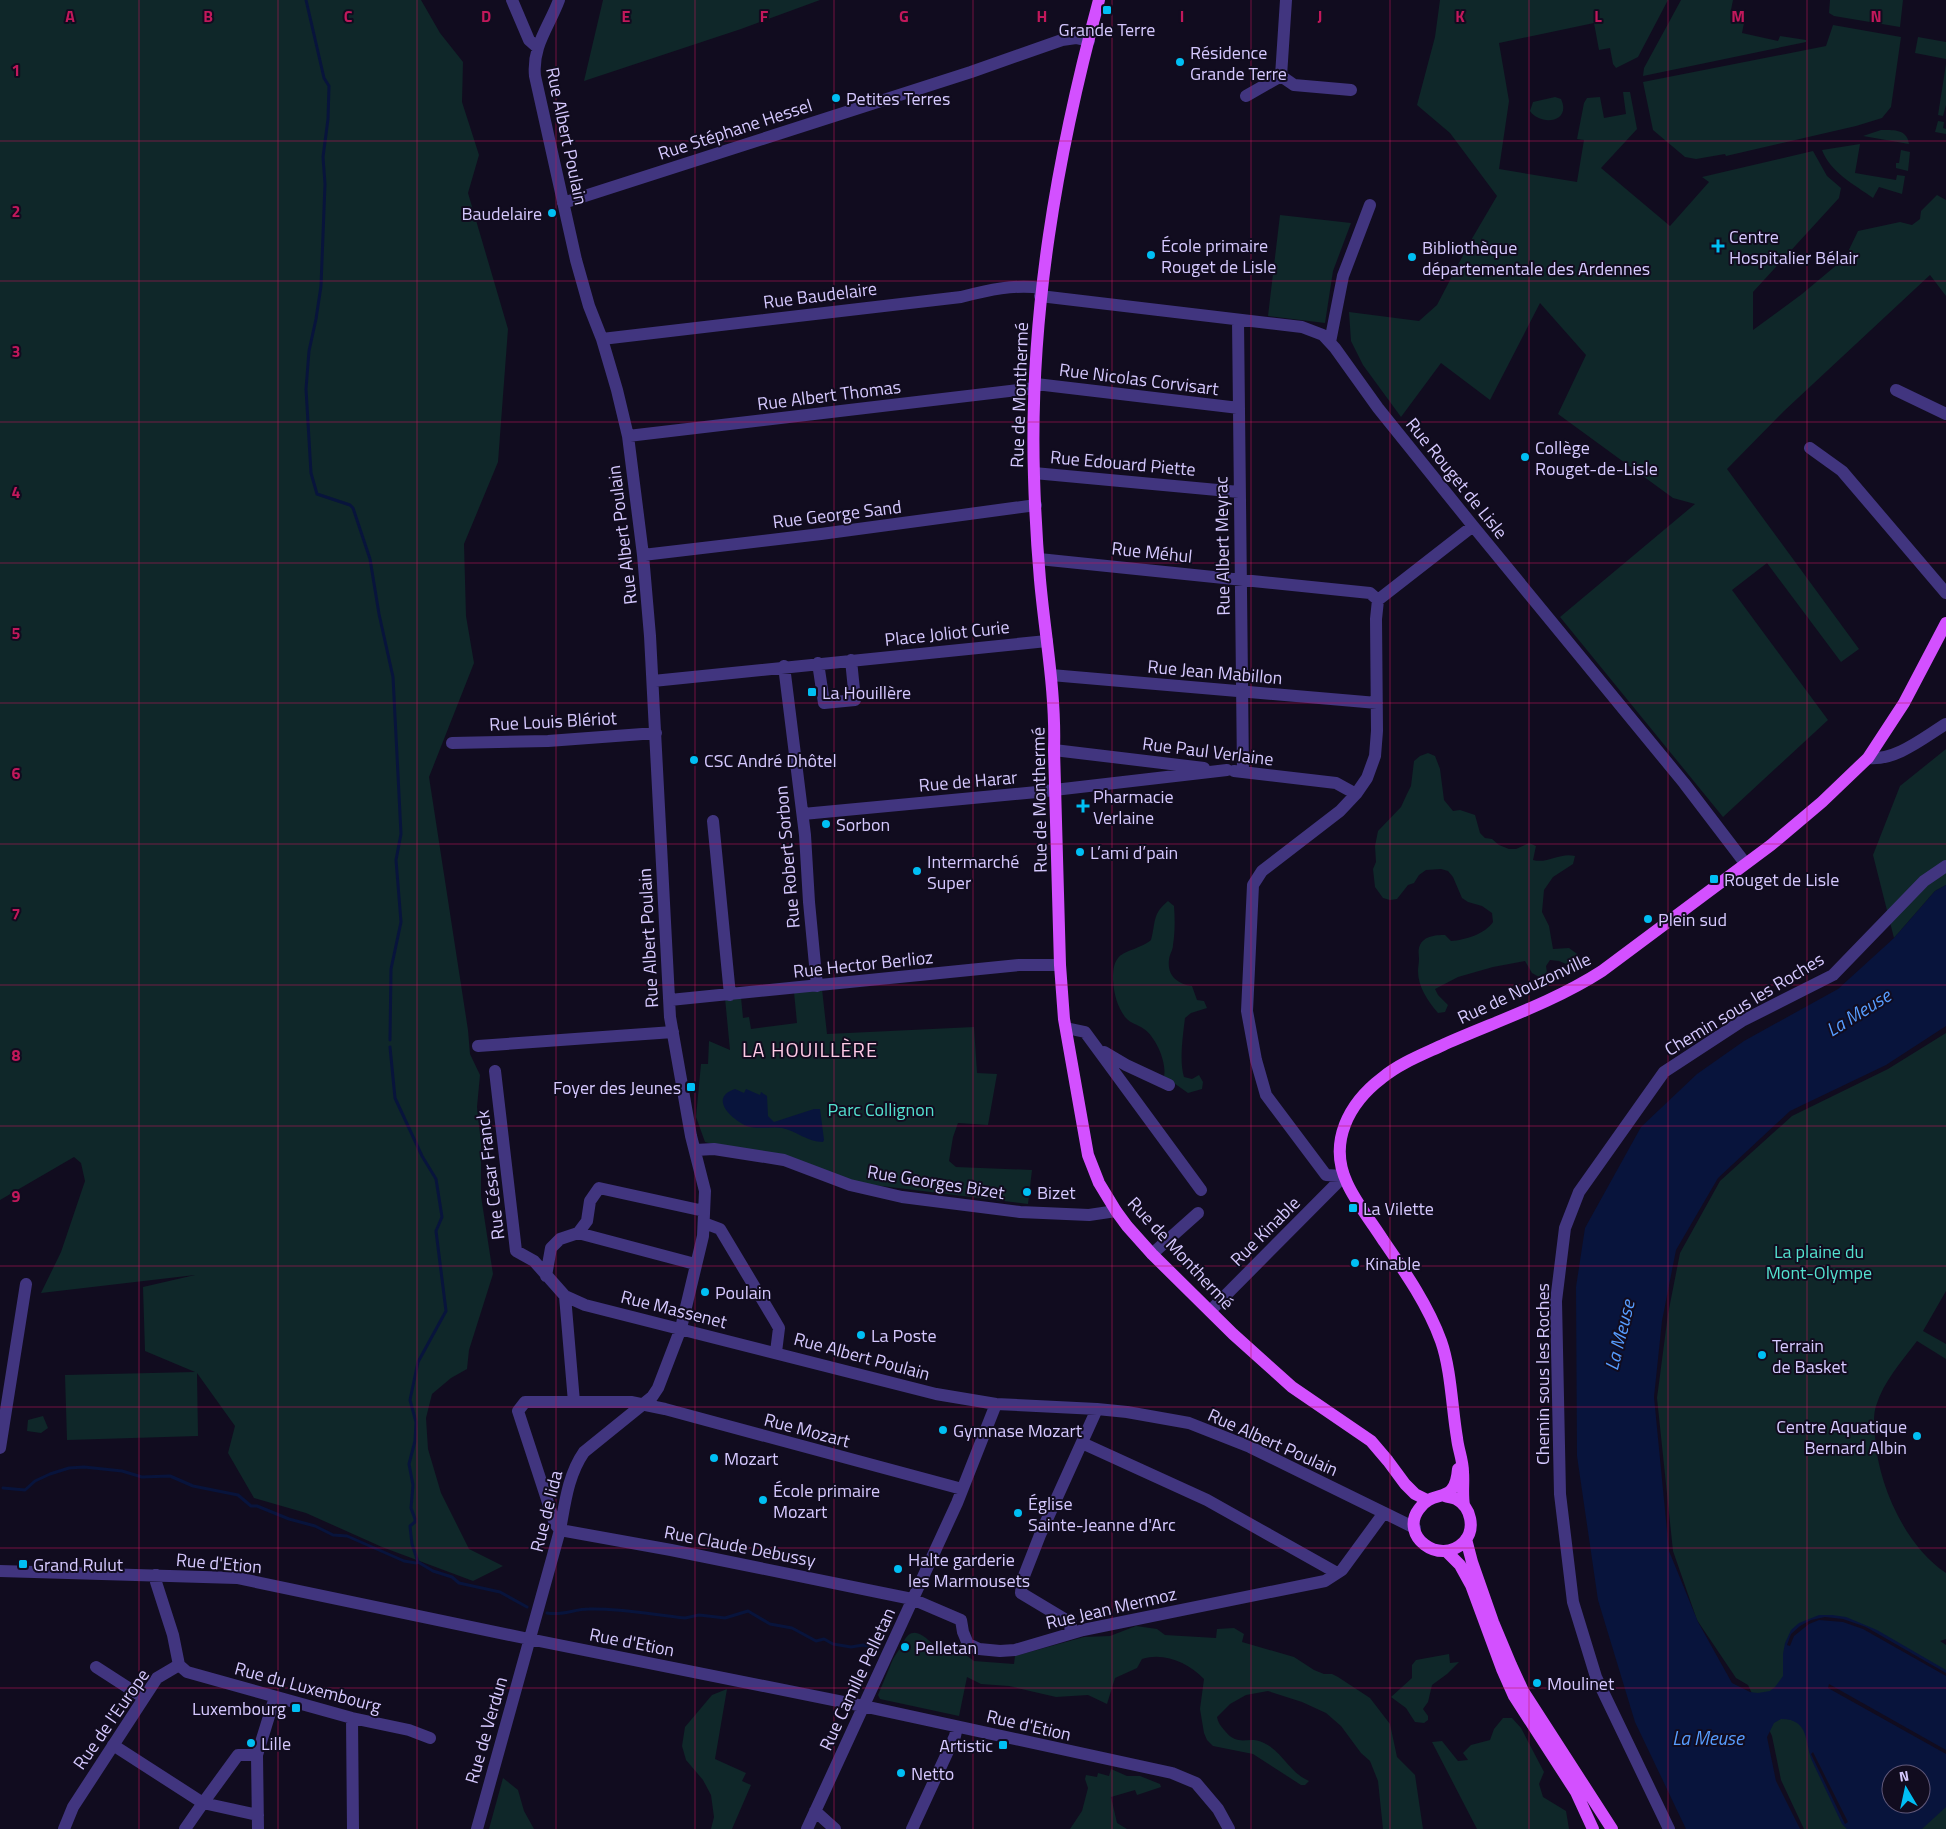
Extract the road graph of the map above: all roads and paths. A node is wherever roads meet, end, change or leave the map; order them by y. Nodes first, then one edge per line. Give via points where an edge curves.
1 (512, 0) edge
2 (559, 0) edge
3 (1099, 0) edge
4 (1286, 0) edge
5 (1088, 41) junction
6 (537, 47) junction
7 (1281, 76) junction
8 (1350, 90) dead end
9 (1246, 96) dead end
10 (563, 202) junction
11 (1370, 205) dead end
12 (1041, 292) junction
13 (1238, 320) junction
14 (602, 339) junction
15 (1330, 342) junction
16 (1036, 386) junction
17 (1896, 390) dead end
18 (1239, 408) junction
19 (1946, 414) edge
20 (628, 436) junction
21 (1810, 448) dead end
22 (1034, 473) junction
23 (1239, 492) junction
24 (1036, 505) junction
25 (1472, 526) junction
26 (642, 555) junction
27 (1039, 559) junction
28 (1240, 579) junction
29 (1946, 593) edge
30 (1378, 600) junction
31 (1946, 623) edge
32 (1047, 640) junction
33 (851, 660) junction
34 (818, 663) junction
35 (784, 666) junction
36 (1051, 675) junction
37 (653, 680) junction
38 (1242, 692) junction
39 (1377, 703) junction
40 (1946, 724) edge
41 (656, 733) junction
42 (452, 743) dead end
43 (1054, 750) junction
44 (1868, 758) junction
45 (1227, 770) junction
46 (1243, 772) junction
47 (1056, 789) junction
48 (1356, 794) junction
49 (803, 814) junction
50 (713, 821) dead end
51 (1745, 863) junction
52 (1946, 866) edge
53 (1060, 965) junction
54 (817, 986) junction
55 (730, 995) junction
56 (670, 1000) junction
57 (1066, 1028) junction
58 (673, 1032) junction
59 (478, 1046) dead end
60 (1097, 1048) junction
61 (495, 1071) dead end
62 (1168, 1085) dead end
63 (695, 1150) junction
64 (1344, 1176) junction
65 (1201, 1190) dead end
66 (1116, 1211) junction
67 (1198, 1213) dead end
68 (704, 1217) junction
69 (578, 1232) junction
70 (1152, 1254) junction
71 (695, 1264) junction
72 (546, 1276) junction
73 (26, 1284) dead end
74 (565, 1296) junction
75 (1210, 1311) junction
76 (681, 1328) junction
77 (776, 1352) junction
78 (574, 1402) junction
79 (642, 1404) junction
80 (996, 1404) junction
81 (1097, 1409) junction
82 (1457, 1442) junction
83 (1082, 1443) junction
84 (0, 1448) edge
85 (1397, 1474) junction
86 (962, 1489) junction
87 (1445, 1496) junction
88 (1427, 1500) junction
89 (1464, 1505) junction
90 (1383, 1514) junction
91 (1416, 1514) junction
92 (1415, 1528) junction
93 (560, 1530) junction
94 (1466, 1539) junction
95 (1447, 1552) junction
96 (0, 1571) edge
97 (1338, 1573) junction
98 (156, 1575) junction
99 (912, 1599) junction
100 (1070, 1634) junction
101 (530, 1639) junction
102 (179, 1665) junction
103 (96, 1668) dead end
104 (275, 1697) junction
105 (144, 1698) junction
106 (863, 1706) junction
107 (352, 1718) junction
108 (957, 1728) junction
109 (430, 1738) dead end
110 (113, 1745) junction
111 (257, 1755) junction
112 (203, 1803) junction
113 (815, 1811) junction
114 (258, 1814) junction
115 (1668, 1828) edge
116 (64, 1829) edge
117 (185, 1829) edge
118 (258, 1829) edge
119 (353, 1829) edge
120 (477, 1829) edge
121 (807, 1829) edge
122 (835, 1829) edge
123 (912, 1829) edge
124 (1229, 1829) edge
125 (1593, 1829) edge
126 (1612, 1829) edge

1 - 6 street via 529,40
2 - 6 street, Rue Albert Poulain
3 - 5 main road, Rue de Monthermé
4 - 7 street
5 - 10 street, Rue Stéphane Hessel via 1076,38 1062,40
5 - 12 main road, Rue de Monthermé via 1067,130
6 - 10 street, Rue Albert Poulain via 533,62 535,76
7 - 8 street via 1294,86
7 - 9 street
10 - 14 street, Rue Albert Poulain via 589,306
11 - 15 street via 1343,276
12 - 13 street, Rue Rouget de Lisle
12 - 14 street, Rue Baudelaire via 1008,287 961,296
12 - 16 main road, Rue de Monthermé
13 - 15 street, Rue Rouget de Lisle via 1302,328 1323,335
13 - 18 street, Rue Albert Meyrac
14 - 20 street, Rue Albert Poulain
15 - 25 street, Rue Rouget de Lisle
16 - 18 street, Rue Nicolas Corvisart
16 - 20 street, Rue Albert Thomas
16 - 22 main road, Rue de Monthermé
17 - 19 street
18 - 23 street, Rue Albert Meyrac
20 - 26 street, Rue Albert Poulain
21 - 29 street via 1842,471
22 - 23 street, Rue Edouard Piette
22 - 24 main road, Rue de Monthermé
23 - 28 street, Rue Albert Meyrac
24 - 26 street, Rue George Sand
24 - 27 main road, Rue de Monthermé
25 - 30 street
25 - 51 street, Rue Rouget de Lisle via 1684,783
26 - 37 street, Rue Albert Poulain
27 - 28 street, Rue Méhul
27 - 32 main road, Rue de Monthermé
28 - 30 street, Rue Méhul via 1370,593
28 - 38 street, Rue Albert Meyrac
30 - 39 street
31 - 44 main road, Rue de Nouzonville via 1904,703
32 - 33 street, Place Joliot Curie
32 - 36 main road, Rue de Monthermé
33 - 34 street, Place Joliot Curie
33 - 34 street via 855,700 824,702
34 - 35 street, Place Joliot Curie
35 - 37 street, Place Joliot Curie
35 - 49 street, Rue Robert Sorbon
36 - 38 street, Rue Jean Mabillon
36 - 43 main road, Rue de Monthermé
37 - 41 street, Rue Albert Poulain
38 - 39 street, Rue Jean Mabillon
38 - 46 street, Rue Albert Meyrac
39 - 48 street via 1375,756 1367,778
40 - 44 street via 1894,755
41 - 42 street, Rue Louis Blériot via 548,741
41 - 56 street, Rue Albert Poulain
43 - 45 street, Rue Paul Verlaine
43 - 47 main road, Rue de Monthermé
44 - 51 main road, Rue de Nouzonville via 1822,802
45 - 46 street, Rue Paul Verlaine
45 - 47 street, Rue de Harar
46 - 48 street, Rue Paul Verlaine via 1336,784
47 - 49 street, Rue de Harar
47 - 53 main road, Rue de Monthermé
48 - 64 street via 1340,811 1262,871 1253,885 1247,1011 1266,1095 1326,1175
49 - 54 street, Rue Robert Sorbon
50 - 55 street
51 - 64 main road, Rue de Nouzonville via 1587,981 1415,1058 1382,1077 1360,1098 1343,1127 1339,1145
52 - 115 street, Chemin sous les Roches via 1924,881 1832,975 1742,1021 1664,1072 1579,1192 1565,1228 1556,1301 1560,1494 1573,1602 1596,1677
53 - 54 street, Rue Hector Berlioz via 1019,965
53 - 57 main road, Rue de Monthermé
54 - 55 street, Rue Hector Berlioz
55 - 56 street, Rue Hector Berlioz
56 - 58 street, Rue Albert Poulain
57 - 60 street via 1085,1032
57 - 66 main road, Rue de Monthermé via 1088,1155 1099,1183
58 - 59 street, Rue Albert Poulain
58 - 63 street, Rue Albert Poulain
60 - 62 street
60 - 65 street
61 - 72 street, Rue César Franck via 516,1251 534,1261
63 - 66 street, Rue Georges Bizet via 714,1149 784,1160 850,1185 902,1197 1020,1212 1089,1215
63 - 68 street, Rue Albert Poulain via 705,1191
64 - 75 street, Rue Kinable
64 - 82 main road, Rue de Nouzonville via 1358,1203 1411,1281 1442,1343
66 - 70 main road, Rue de Monthermé
67 - 70 street
68 - 69 street via 599,1188 590,1201 587,1221
68 - 71 street, Rue de Iida
68 - 77 street, Rue Albert Poulain via 720,1229 775,1321 778,1328
69 - 71 street
69 - 72 street via 560,1239 551,1248
70 - 75 main road, Rue de Monthermé
71 - 76 street, Rue de Iida
72 - 74 street, Rue César Franck
73 - 84 street
74 - 76 street, Rue Massenet
74 - 78 street
75 - 85 main road, Rue de Monthermé via 1292,1386 1371,1441
76 - 77 street, Rue Massenet
76 - 79 street, Rue de Iida via 658,1388
77 - 80 street, Rue Albert Poulain via 936,1394
78 - 79 street, Rue Mozart
78 - 93 street, Rue Mozart via 525,1402 518,1411 555,1524
79 - 86 street, Rue Mozart
79 - 93 street, Rue de Iida via 594,1442 577,1461 569,1483
80 - 81 street, Rue Albert Poulain
80 - 86 street, Rue Camille Pelletan
81 - 83 street
81 - 90 street, Rue Albert Poulain via 1189,1424 1250,1447
82 - 87 main road, Rue de Nouzonville via 1456,1482
82 - 89 main road, Rue de Nouzonville via 1463,1470
83 - 97 street via 1207,1500
83 - 100 street via 1040,1535 1022,1580 1021,1593 1071,1623
85 - 88 main road, Rue de Monthermé via 1415,1494
85 - 91 main road, Rue de Monthermé
86 - 99 street, Rue Camille Pelletan
87 - 88 main road
87 - 89 main road
88 - 91 main road
89 - 94 main road, Rue de Nouzonville via 1471,1521
90 - 92 street, Rue Albert Poulain
90 - 97 street, Rue Jean Mermoz
91 - 92 main road
92 - 95 main road via 1426,1546
93 - 99 street, Rue Claude Debussy
93 - 101 street, Rue de Iida
94 - 95 main road via 1458,1548
94 - 126 main road, Rue de Nouzonville via 1493,1622 1523,1691
95 - 125 main road via 1460,1565 1470,1585 1514,1696 1576,1792
96 - 98 street, Rue d'Etion
97 - 100 street, Rue Jean Mermoz via 1325,1581
98 - 101 street, Rue d'Etion via 237,1578
98 - 102 street
99 - 100 street, Rue Jean Mermoz via 961,1620 968,1644 979,1649 1014,1650
99 - 106 street, Rue Camille Pelletan
101 - 106 street, Rue d'Etion
101 - 120 street, Rue de Verdun
102 - 104 street, Rue du Luxembourg via 187,1672
102 - 105 street, Rue de l'Europe via 157,1678
103 - 105 street
104 - 107 street, Rue du Luxembourg
104 - 111 street
105 - 110 street, Rue de l'Europe
106 - 108 street, Rue d'Etion
106 - 113 street, Rue Camille Pelletan
107 - 109 street, Rue du Luxembourg via 409,1730
107 - 119 street
108 - 123 street
108 - 124 street, Rue d'Etion via 1172,1773 1196,1783 1218,1809
110 - 112 street
110 - 116 street, Rue de l'Europe via 73,1806
111 - 112 street via 238,1755
111 - 114 street
112 - 114 street
112 - 117 street
113 - 121 street, Rue Camille Pelletan
113 - 122 street
114 - 118 street

